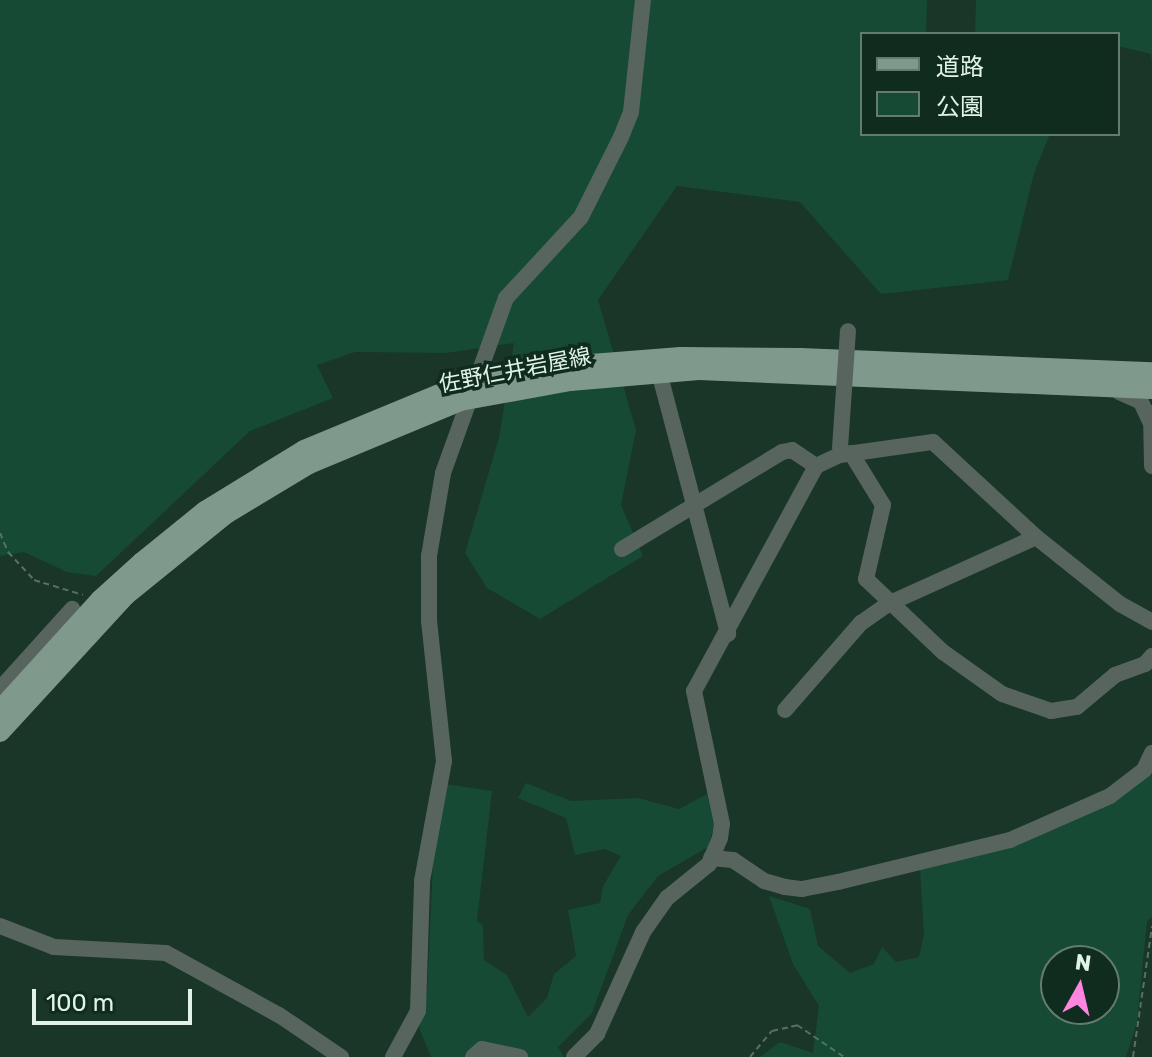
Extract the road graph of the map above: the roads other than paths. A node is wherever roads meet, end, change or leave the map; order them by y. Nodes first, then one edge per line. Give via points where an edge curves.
1 (643, 0) edge
2 (848, 331) dead end
3 (659, 372) junction
4 (1152, 372) edge
5 (568, 374) junction
6 (1056, 386) junction
7 (1152, 389) edge
8 (1151, 416) edge
9 (844, 452) junction
10 (306, 457) junction
11 (816, 466) junction
12 (1152, 466) edge
13 (692, 505) junction
14 (1036, 537) junction
15 (622, 549) dead end
16 (890, 603) junction
17 (72, 609) dead end
18 (1152, 622) edge
19 (728, 634) junction
20 (1152, 656) edge
21 (0, 689) edge
22 (0, 710) edge
23 (785, 710) dead end
24 (0, 732) edge
25 (1152, 753) edge
26 (711, 858) junction
27 (0, 926) edge
28 (341, 1057) edge
29 (393, 1057) edge
30 (473, 1057) edge
31 (520, 1057) edge
32 (574, 1057) edge

1 - 29 street via 631,112 621,137 581,217 506,298 460,416 440,485 429,556 429,621 444,761 422,881 418,1011
2 - 9 street, bridge
3 - 5 main road, 佐野仁井岩屋線
3 - 6 main road, 佐野仁井岩屋線
3 - 13 street
4 - 5 main road, 佐野仁井岩屋線 via 770,358 629,359
5 - 10 main road, 佐野仁井岩屋線, bridge via 451,389
6 - 7 main road, 佐野仁井岩屋線
6 - 8 street via 1128,394
8 - 12 street
9 - 11 street
9 - 14 street via 933,442
9 - 16 street via 883,505 866,579
10 - 22 main road, 佐野仁井岩屋線 via 205,511 100,600
10 - 24 main road, 佐野仁井岩屋線 via 126,595
11 - 13 street via 792,450 782,452
11 - 19 street
13 - 15 street
13 - 19 street
14 - 16 street
14 - 18 street via 1120,604
16 - 20 street via 943,652 1002,694 1051,711 1077,707 1115,675
16 - 23 street via 861,623
17 - 21 street
19 - 26 street via 694,691 722,824
25 - 26 street via 1144,770 1110,796 1010,840 838,882 785,887 764,881 733,860
26 - 32 street via 667,898 643,932 597,1034
27 - 28 street via 54,947 166,953 279,1015
30 - 31 street via 482,1049

